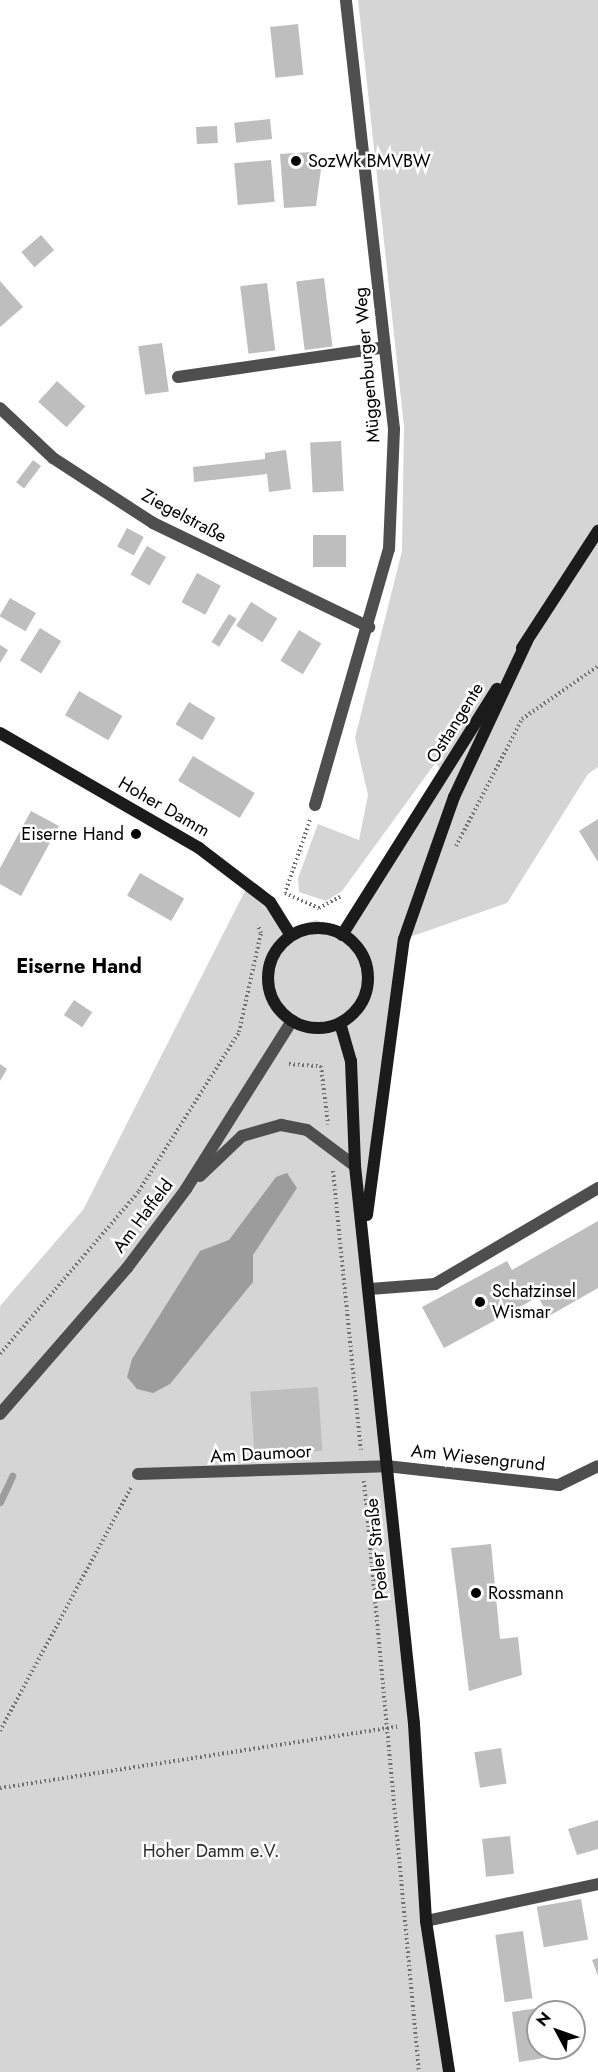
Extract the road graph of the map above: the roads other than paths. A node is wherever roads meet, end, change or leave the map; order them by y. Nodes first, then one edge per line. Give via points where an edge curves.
1 (346, 0) edge
2 (385, 347) junction
3 (178, 377) dead end
4 (0, 408) edge
5 (598, 531) edge
6 (369, 627) junction
7 (526, 641) junction
8 (0, 733) edge
9 (315, 805) road end
10 (291, 935) junction
11 (342, 935) junction
12 (292, 1021) junction
13 (340, 1023) junction
14 (355, 1166) junction
15 (598, 1188) edge
16 (186, 1189) junction
17 (365, 1228) junction
18 (370, 1289) junction
19 (0, 1414) edge
20 (386, 1466) junction
21 (598, 1466) edge
22 (138, 1474) road end
23 (598, 1884) edge
24 (426, 1921) junction
25 (449, 2072) edge

1 - 2 street, Müggenburger Weg
2 - 3 street
2 - 6 street, Müggenburger Weg via 394,429 389,549
4 - 6 street, Ziegelstraße via 53,458 153,523
5 - 7 main road, Osttangente
6 - 9 street, Müggenburger Weg
7 - 11 main road, Osttangente
7 - 17 main road via 454,797 404,939
8 - 10 main road, Hoher Damm via 199,848 270,902
10 - 11 main road via 323,928
10 - 12 main road via 279,946 267,976 277,1008
11 - 13 main road via 363,955 367,987 356,1010
12 - 13 main road via 320,1028
12 - 16 street, Am Haffeld
13 - 14 main road, Poeler Straße via 351,1061
14 - 16 street via 307,1130 281,1125 242,1136
14 - 17 main road, Poeler Straße
15 - 18 street via 435,1284
16 - 19 street, Am Haffeld via 127,1268
17 - 18 main road, Poeler Straße
18 - 20 main road, Poeler Straße
20 - 21 street, Am Wiesengrund via 559,1485
20 - 22 street, Am Daumoor
20 - 24 main road, Poeler Straße via 414,1724
23 - 24 street
24 - 25 main road, Poeler Straße

